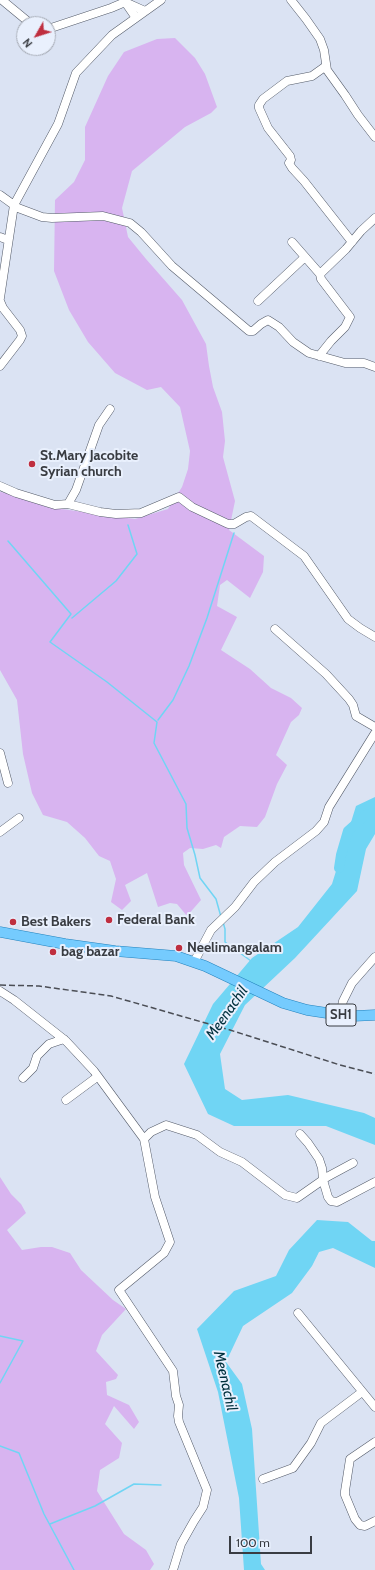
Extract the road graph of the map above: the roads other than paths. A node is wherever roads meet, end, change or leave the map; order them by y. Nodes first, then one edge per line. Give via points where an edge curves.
1 (2, 0) edge
2 (161, 0) edge
3 (291, 0) edge
4 (124, 1) edge
5 (145, 12) junction
6 (21, 16) edge
7 (136, 18) junction
8 (56, 25) edge
9 (326, 66) junction
10 (375, 137) edge
11 (0, 195) edge
12 (14, 205) junction
13 (375, 218) edge
14 (0, 236) edge
15 (8, 240) junction
16 (292, 242) dead end
17 (352, 242) junction
18 (305, 257) junction
19 (320, 274) junction
20 (0, 300) edge
21 (258, 301) dead end
22 (319, 356) junction
23 (0, 366) edge
24 (375, 368) edge
25 (110, 409) dead end
26 (0, 486) edge
27 (68, 504) junction
28 (275, 629) dead end
29 (375, 637) edge
30 (375, 727) edge
31 (375, 733) edge
32 (0, 753) edge
33 (8, 783) dead end
34 (19, 818) dead end
35 (0, 832) edge
36 (0, 932) edge
37 (375, 957) edge
38 (194, 962) junction
39 (0, 991) edge
40 (340, 1015) junction
41 (375, 1015) edge
42 (64, 1039) junction
43 (98, 1076) junction
44 (23, 1078) dead end
45 (66, 1100) dead end
46 (300, 1134) dead end
47 (144, 1139) junction
48 (352, 1163) dead end
49 (323, 1180) junction
50 (375, 1182) edge
51 (298, 1312) dead end
52 (362, 1392) junction
53 (375, 1407) edge
54 (375, 1442) edge
55 (263, 1480) dead end
56 (375, 1521) edge
57 (172, 1570) edge

1 - 6 street
2 - 5 street
3 - 9 street via 320,40 327,59
4 - 5 street
4 - 7 street
4 - 8 street via 111,8
5 - 7 street
7 - 12 street via 112,35 76,73 58,124
9 - 10 street
9 - 17 street via 312,76 287,81 263,99 259,108 268,128 290,156 289,163 292,168
11 - 12 street
12 - 15 street
12 - 22 street via 42,217 103,216 130,223 172,266 242,327 253,331 268,320 279,327 293,342 309,353
13 - 17 street
14 - 15 street
15 - 20 street
16 - 18 street
17 - 19 street
18 - 19 street
18 - 21 street
19 - 22 street via 350,317 345,327
20 - 23 street via 22,336
22 - 24 street via 345,363 364,363
25 - 27 street via 99,425 76,490
26 - 27 street via 55,505
27 - 29 street via 116,514 141,513 179,497 192,507 228,524 253,517 304,556 348,619
28 - 30 street via 326,674 349,699 356,716
31 - 38 street via 329,807 324,822 254,882 235,907 207,936
32 - 33 street
34 - 35 street
36 - 38 main road, SH1 via 115,951 176,956
37 - 40 street via 352,983 343,1001
38 - 40 main road, SH1 via 283,1003
39 - 42 street
40 - 41 main road, SH1
42 - 43 street
42 - 44 street via 49,1044 37,1056 33,1068
43 - 45 street
43 - 47 street
46 - 49 street via 319,1159
47 - 49 street via 151,1132 166,1125 197,1135 220,1152 242,1162 277,1190 297,1198
47 - 57 street via 155,1197 170,1242 164,1253 119,1290 173,1371 179,1422 207,1490 203,1507 181,1544
48 - 49 street
49 - 50 street via 331,1202 338,1202
51 - 52 street
52 - 53 street
52 - 55 street via 321,1423 311,1443 293,1468
54 - 56 street via 350,1459 345,1495 354,1519 360,1525 365,1526

